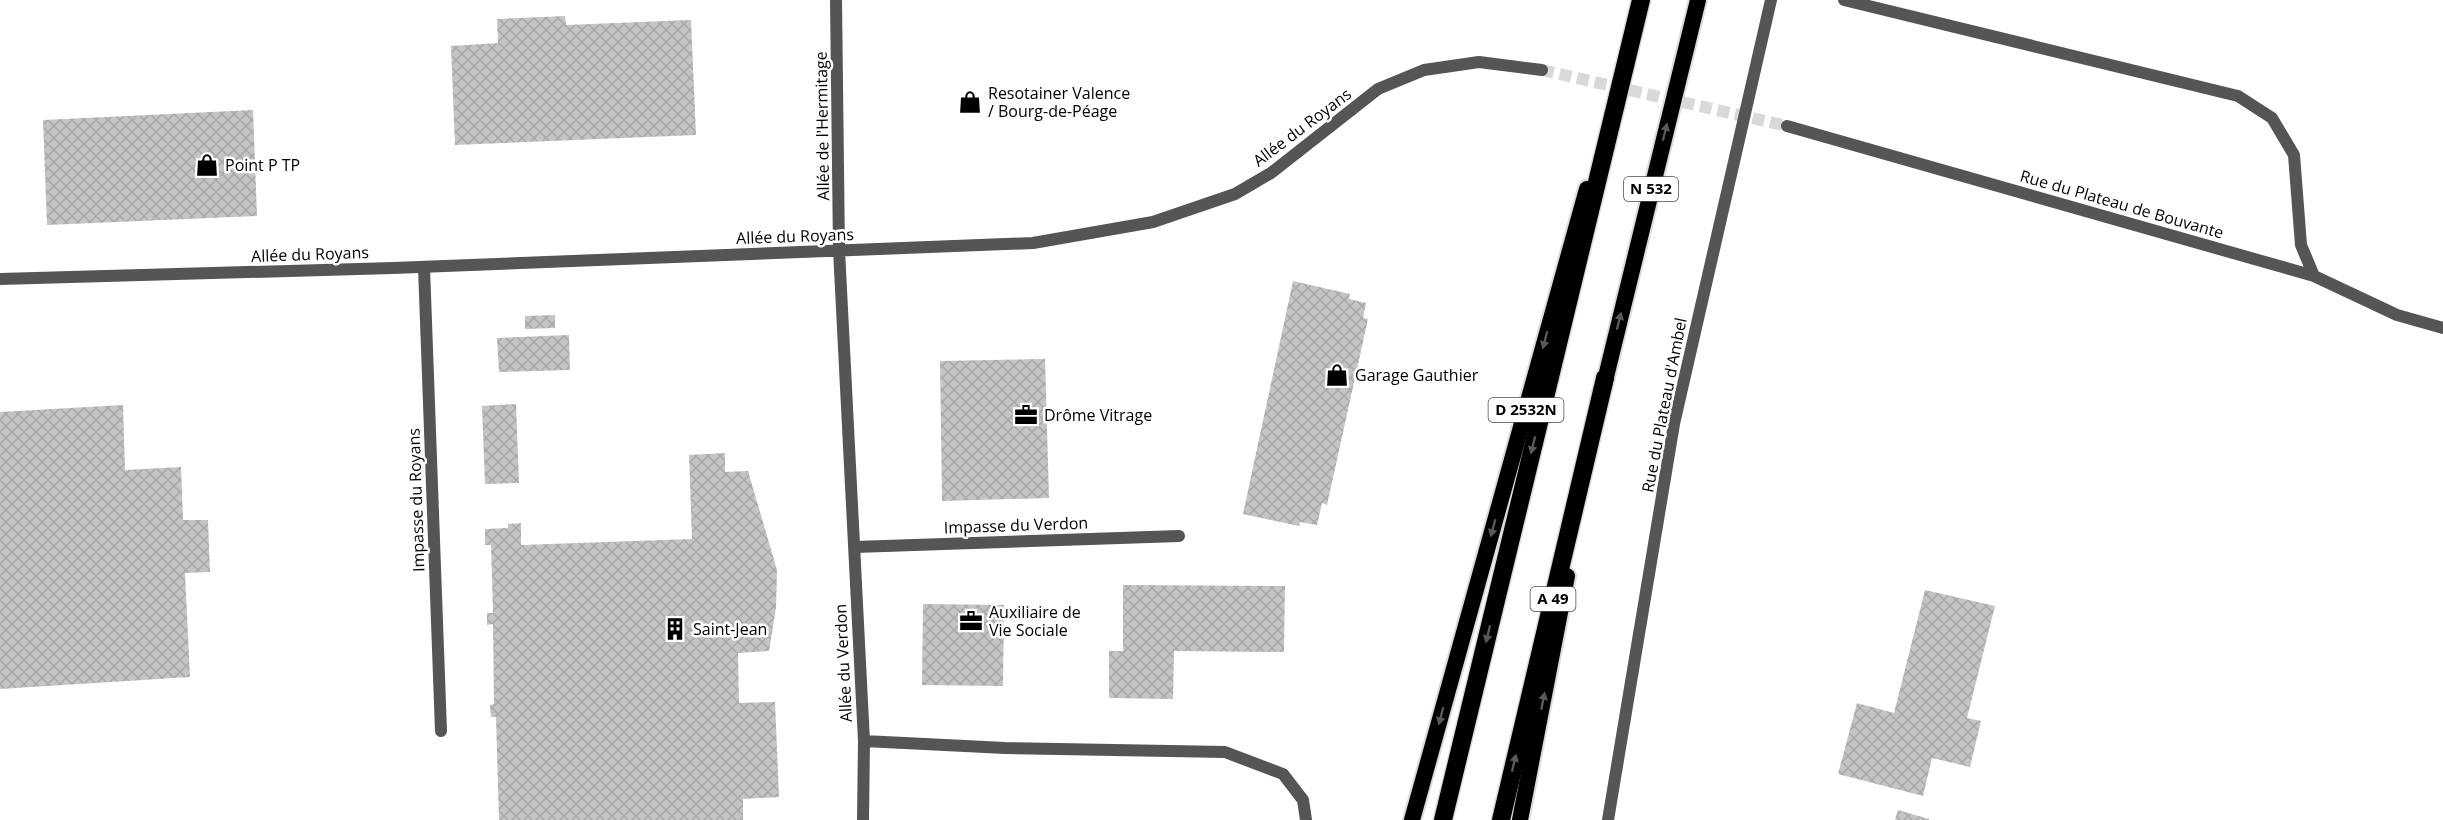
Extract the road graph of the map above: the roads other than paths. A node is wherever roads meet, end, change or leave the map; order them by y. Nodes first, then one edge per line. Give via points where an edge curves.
1 (836, 0) edge
2 (1640, 0) edge
3 (1698, 0) edge
4 (1771, 0) edge
5 (1844, 0) edge
6 (1542, 70) tunnel mouth
7 (1787, 126) tunnel mouth
8 (839, 250) junction
9 (424, 267) junction
10 (2314, 276) junction
11 (1, 278) edge
12 (2443, 328) edge
13 (1605, 378) junction
14 (1179, 536) dead end
15 (855, 547) junction
16 (441, 731) dead end
17 (864, 741) junction
18 (863, 820) edge
19 (1306, 820) edge
20 (1412, 820) edge
21 (1443, 820) edge
22 (1501, 820) edge
23 (1520, 820) edge
24 (1608, 820) edge

1 - 8 street, Allée de l'Hermitage
2 -> 20 highway, D 2532N
2 -> 21 highway
13 -> 3 highway, N 532
4 - 24 street, Rue du Plateau d'Ambel via 1674,424
5 - 10 street via 2238,96 2272,118 2294,155 2301,245
6 - 8 street, Allée du Royans via 1479,62 1425,70 1378,89 1253,184 1153,222 1033,243
7 - 10 street, Rue du Plateau de Bouvante
8 - 9 street, Allée du Royans
8 - 15 street, Allée du Verdon
9 - 11 street, Allée du Royans
9 - 16 street, Impasse du Royans
10 - 12 street, Rue du Plateau de Bouvante via 2397,315
22 -> 13 highway, A 49
23 -> 13 highway
14 - 15 street, Impasse du Verdon
15 - 17 street, Allée du Verdon
17 - 18 street
17 - 19 street, Allée du Verdon via 1225,752 1283,774 1303,800

